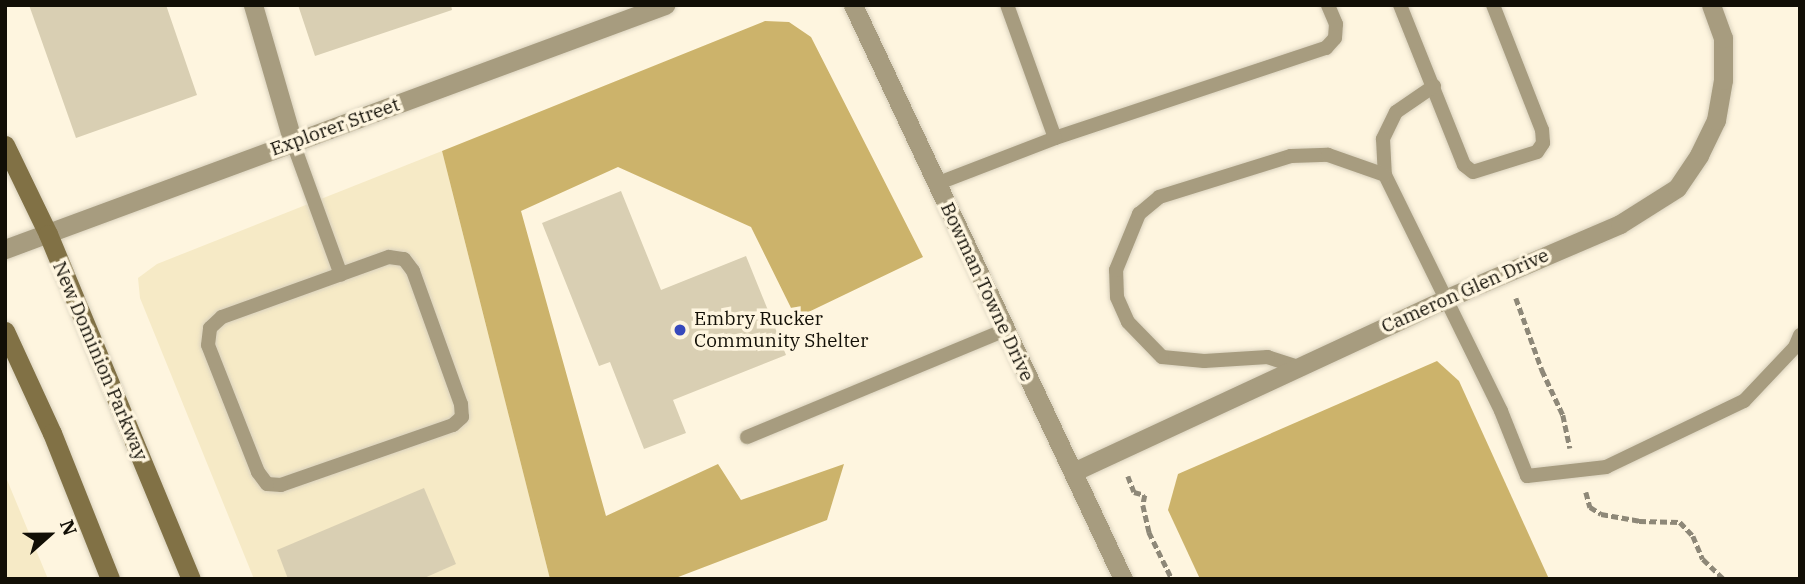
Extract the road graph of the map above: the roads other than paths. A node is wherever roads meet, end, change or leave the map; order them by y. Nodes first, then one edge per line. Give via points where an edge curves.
1 (253, 5) edge
2 (665, 5) edge
3 (853, 5) edge
4 (1007, 5) edge
5 (1328, 5) edge
6 (1400, 5) edge
7 (1493, 5) edge
8 (1711, 5) edge
9 (1434, 86) junction
10 (1055, 138) junction
11 (293, 143) junction
12 (5, 145) edge
13 (1384, 175) junction
14 (936, 184) junction
15 (48, 234) junction
16 (5, 249) edge
17 (341, 275) junction
18 (1445, 299) junction
19 (1005, 330) junction
20 (5, 331) edge
21 (1800, 335) edge
22 (1298, 368) junction
23 (747, 436) dead end
24 (1073, 472) junction
25 (110, 579) edge
26 (191, 579) edge
27 (1123, 579) edge

1 - 11 street
2 - 11 street, Explorer Street
3 - 14 street, Bowman Towne Drive
4 - 10 lane
5 - 10 lane via 1336,24 1335,38 1326,48
6 - 9 lane
7 - 9 lane via 1542,130 1543,143 1537,152 1473,172 1464,165
8 - 18 street, Cameron Glen Drive via 1723,38 1723,80 1716,120 1677,188 1620,224
9 - 13 lane via 1396,112 1383,139
10 - 14 lane
11 - 15 street, Explorer Street
11 - 17 lane
12 - 15 main road, New Dominion Parkway
13 - 18 lane
13 - 22 lane via 1328,155 1291,156 1159,197 1139,214 1116,270 1117,297 1128,322 1162,357 1204,362 1269,357
14 - 19 street, Bowman Towne Drive
15 - 16 street, Explorer Street
15 - 26 main road, New Dominion Parkway
17 - 17 lane via 222,317 211,328 208,345 258,472 267,484 281,485 453,425 462,417 413,271 404,260 389,257
18 - 21 lane via 1527,476 1606,467 1744,401 1795,347
18 - 22 street, Cameron Glen Drive
19 - 23 lane
19 - 24 street, Bowman Towne Drive
20 - 25 main road via 52,433
22 - 24 street, Cameron Glen Drive
24 - 27 street, Bowman Towne Drive

